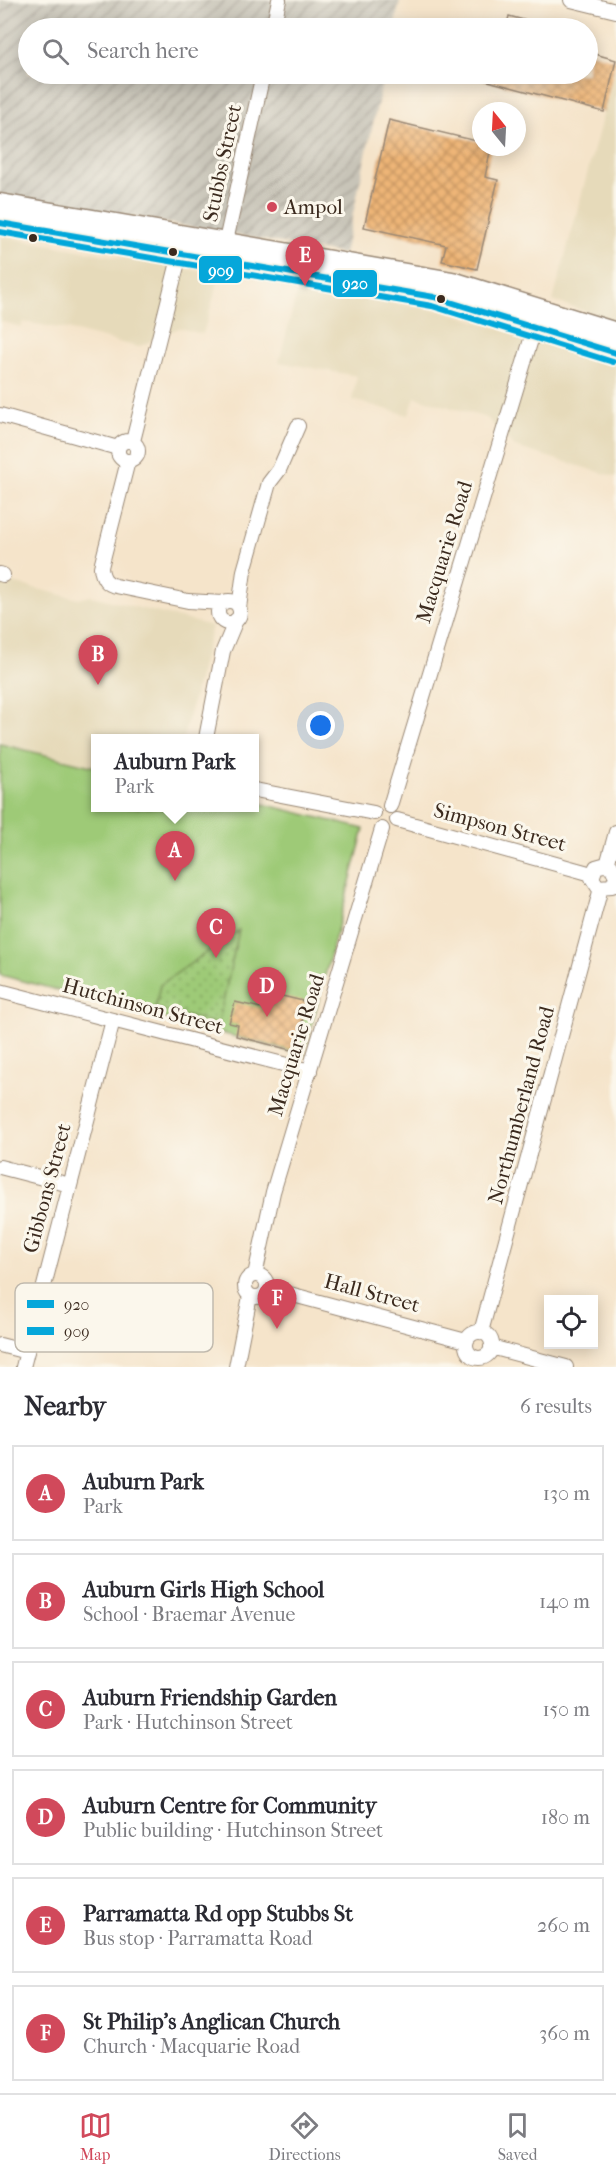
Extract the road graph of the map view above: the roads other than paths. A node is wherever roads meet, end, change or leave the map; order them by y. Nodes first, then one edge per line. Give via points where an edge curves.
1 (279, 0) edge
2 (571, 0) edge
3 (616, 12) edge
4 (275, 18) edge
5 (261, 84) edge
6 (0, 205) edge
7 (0, 223) edge
8 (224, 253) junction
9 (180, 254) junction
10 (537, 319) junction
11 (616, 334) edge
12 (616, 352) edge
13 (0, 415) edge
14 (298, 426) dead end
15 (133, 441) junction
16 (118, 448) junction
17 (128, 461) junction
18 (228, 611) junction
19 (211, 710) junction
20 (200, 734) edge
21 (207, 734) edge
22 (259, 791) edge
23 (390, 806) junction
24 (374, 813) junction
25 (397, 820) junction
26 (382, 829) junction
27 (616, 832) edge
28 (592, 874) junction
29 (614, 876) edge
30 (601, 888) junction
31 (0, 991) edge
32 (113, 1020) junction
33 (310, 1071) junction
34 (0, 1167) edge
35 (70, 1185) junction
36 (255, 1275) junction
37 (45, 1283) edge
38 (267, 1288) junction
39 (250, 1296) junction
40 (482, 1332) junction
41 (466, 1341) junction
42 (0, 1345) edge
43 (491, 1347) junction
44 (15, 1349) edge
45 (27, 1352) edge
46 (474, 1362) edge
47 (23, 1367) edge
48 (236, 1367) edge
49 (566, 1367) edge

1 - 4 street
2 - 3 street
5 - 8 street, Stubbs Street
6 - 8 highway
7 - 9 highway
8 - 9 highway
8 - 10 highway
9 - 15 street
10 - 11 highway
10 - 12 highway
10 - 23 street, Macquarie Road
13 - 16 street
14 - 18 street via 279,470 269,483 244,571
15 - 16 street via 124,441
15 - 17 street via 138,454
16 - 17 street via 120,457
17 - 18 street via 101,567 103,577 109,585
18 - 19 street
19 - 20 street
19 - 21 street
22 - 24 street
23 - 24 street via 379,807
23 - 25 street via 397,813
24 - 26 street via 375,824
25 - 26 street via 393,827
25 - 28 street, Simpson Street
26 - 33 street, Macquarie Road
27 - 29 street
28 - 29 street via 600,865
28 - 30 street
29 - 30 street via 608,888
30 - 40 street, Northumberland Road
31 - 32 street, Hutchinson Street
32 - 33 street, Hutchinson Street
32 - 35 street, Gibbons Street
33 - 36 street, Macquarie Road via 273,1192
34 - 35 street
35 - 37 street, Gibbons Street
36 - 38 street via 264,1279
36 - 39 street via 244,1284
38 - 39 street via 261,1297
38 - 41 street, Hall Street
39 - 48 street
40 - 41 street via 470,1335
40 - 43 street via 489,1337
41 - 46 street via 466,1350
42 - 44 street
43 - 46 street
43 - 49 street
45 - 47 street, Gibbons Street

